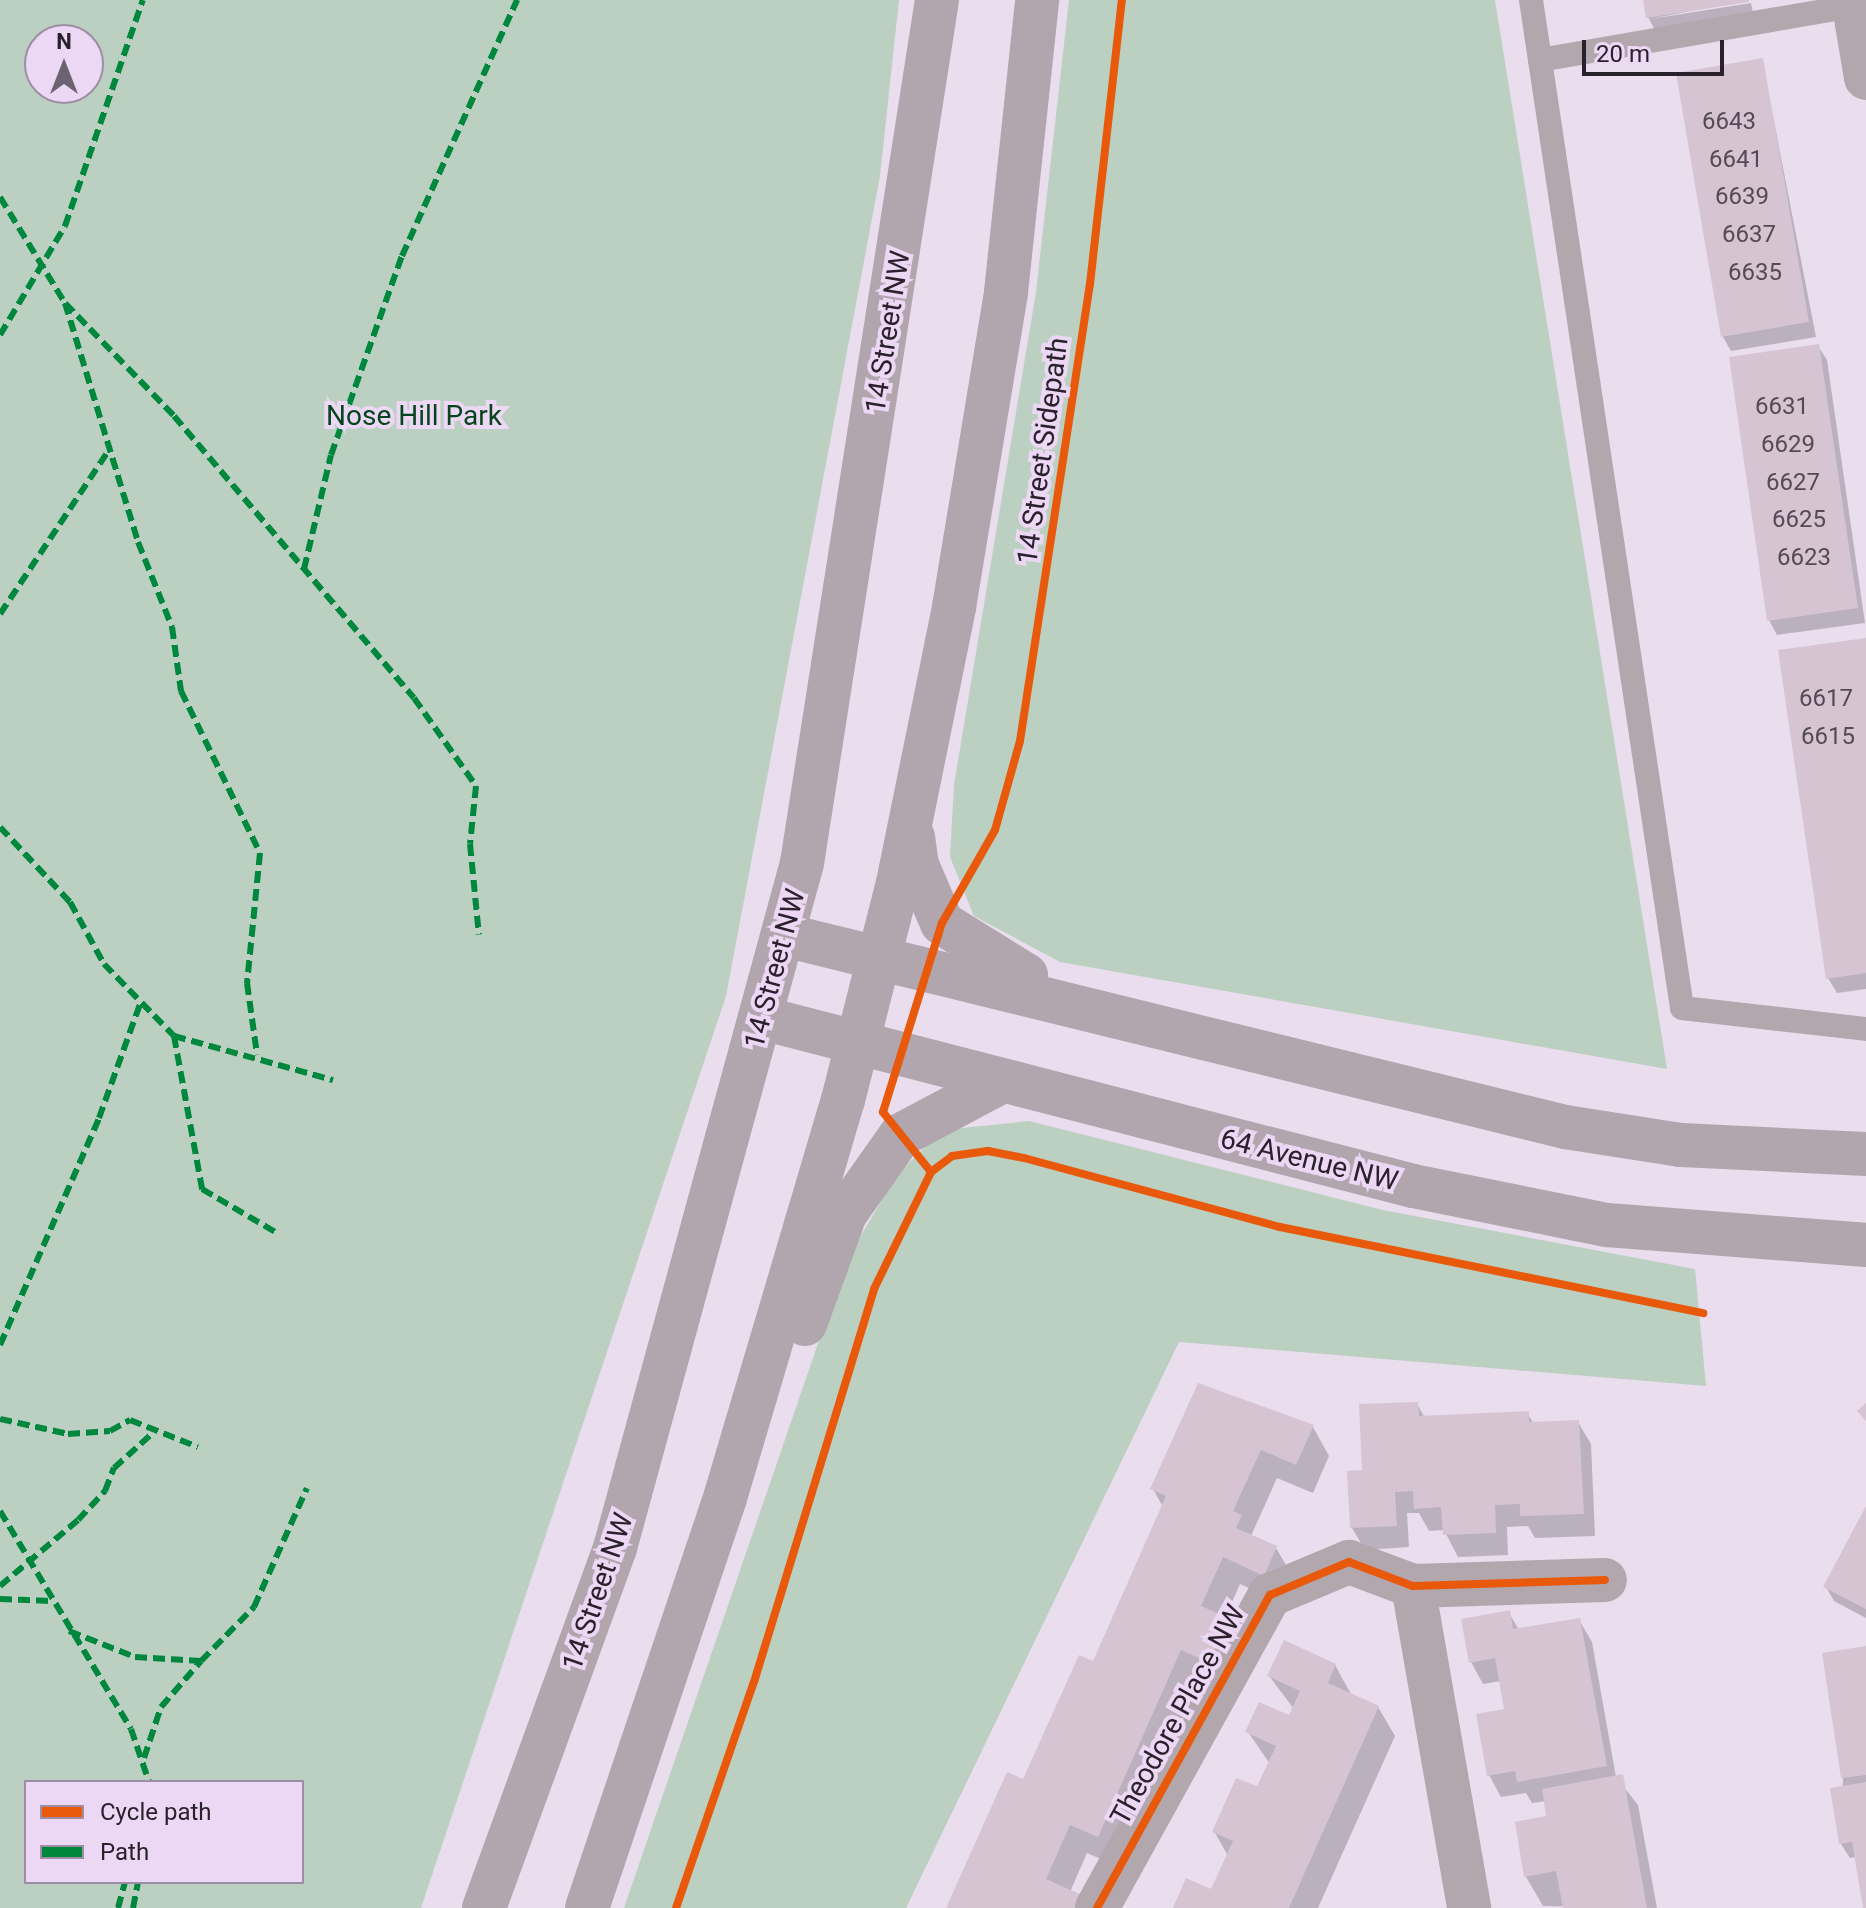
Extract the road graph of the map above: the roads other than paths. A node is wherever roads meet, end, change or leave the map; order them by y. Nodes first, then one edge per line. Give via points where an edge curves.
1 (937, 0) edge
2 (1037, 0) edge
3 (1531, 0) edge
4 (1853, 3) edge
5 (1540, 60) junction
6 (1866, 78) edge
7 (912, 823) junction
8 (784, 935) junction
9 (880, 958) junction
10 (762, 1018) junction
11 (1146, 1024) junction
12 (1866, 1029) edge
13 (860, 1042) junction
14 (999, 1083) junction
15 (1866, 1154) edge
16 (1866, 1245) edge
17 (725, 1498) junction
18 (1605, 1580) dead end
19 (1413, 1586) junction
20 (484, 1908) edge
21 (587, 1908) edge
22 (1097, 1908) edge
23 (1469, 1908) edge

1 - 8 main road, 14 Street NW via 812,816
2 - 7 main road via 1006,292
3 - 5 lane
4 - 5 lane
4 - 6 street
5 - 12 lane via 1682,1008
7 - 9 main road
7 - 11 main road via 917,865 937,916 965,943
8 - 9 main road
8 - 10 main road, 14 Street NW
9 - 11 main road
9 - 13 main road
10 - 13 main road, 64 Avenue NW
10 - 20 main road, 14 Street NW via 615,1548
11 - 15 main road via 1565,1127 1681,1145
13 - 14 main road, 64 Avenue NW
13 - 17 main road
14 - 16 main road, 64 Avenue NW via 1413,1186 1607,1225
14 - 17 main road via 901,1135 845,1214 754,1464
17 - 21 main road
18 - 19 street
19 - 22 street, Theodore Place NW via 1349,1562 1270,1595
19 - 23 street

